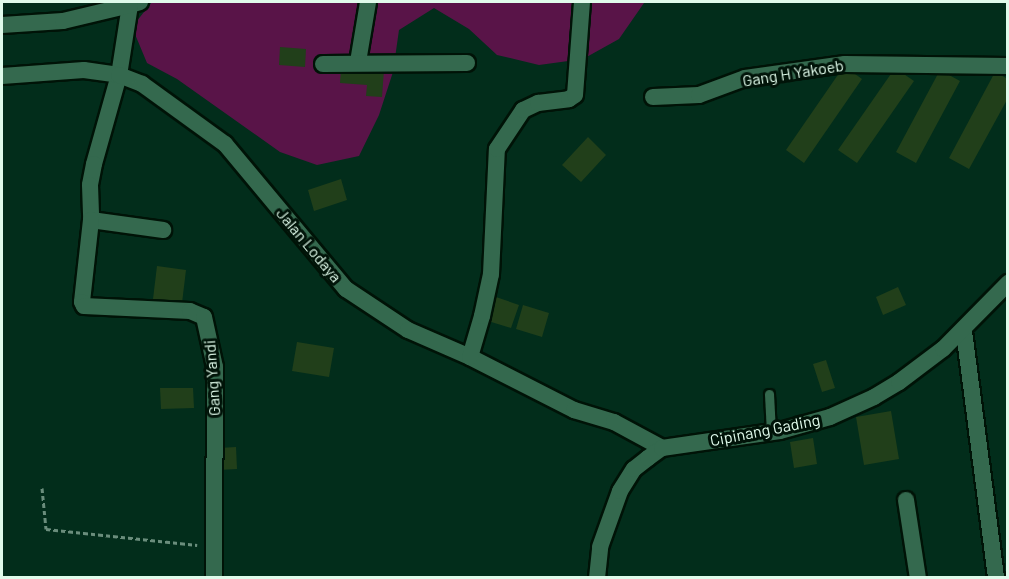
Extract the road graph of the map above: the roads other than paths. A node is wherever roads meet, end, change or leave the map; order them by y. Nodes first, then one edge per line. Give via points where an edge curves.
1 (368, 2) edge
2 (582, 2) edge
3 (135, 3) edge
4 (2, 25) edge
5 (358, 62) junction
6 (467, 63) dead end
7 (323, 64) dead end
8 (1008, 66) edge
9 (119, 75) junction
10 (2, 76) edge
11 (653, 97) dead end
12 (91, 220) junction
13 (163, 230) dead end
14 (1008, 283) edge
15 (964, 331) junction
16 (470, 357) junction
17 (769, 394) dead end
18 (771, 432) junction
19 (662, 448) junction
20 (906, 500) dead end
21 (214, 578) edge
22 (597, 578) edge
23 (918, 578) edge
24 (996, 578) edge

1 - 5 street
2 - 16 street via 575,95 523,110 497,149 490,274
3 - 4 street via 63,21
3 - 9 street
5 - 6 street
5 - 7 street
8 - 11 street, Gang H Yakoeb via 844,64 745,78 699,95
9 - 10 street, Jalan Lodaya via 84,70
9 - 12 street via 94,164
9 - 16 street, Jalan Lodaya via 142,84 225,144 346,289 408,330
12 - 13 street
12 - 21 street, Gang Yandi via 84,306 190,311 204,317 215,367
14 - 15 street, Cipinang Gading
15 - 18 street, Cipinang Gading via 923,366 874,397 830,417
15 - 24 street
16 - 19 street, Jalan Lodaya via 573,410 614,423
17 - 18 lane
18 - 19 street, Cipinang Gading
19 - 22 street, Cipinang Gading via 634,469 620,491 600,547
20 - 23 street

